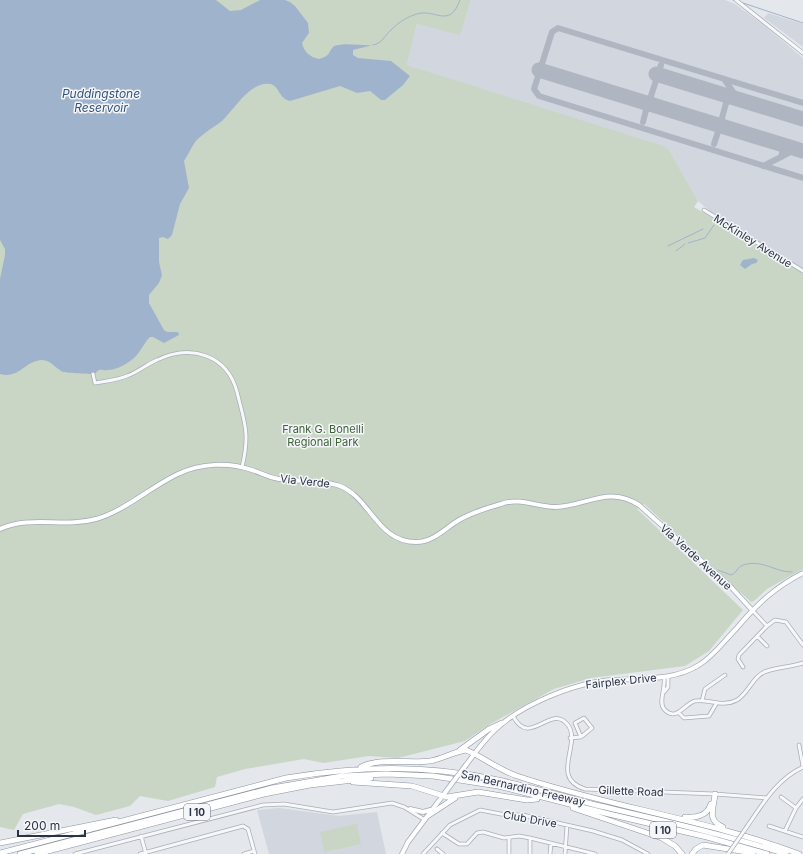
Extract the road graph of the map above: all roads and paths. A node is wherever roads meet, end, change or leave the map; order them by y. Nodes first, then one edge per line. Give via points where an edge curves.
1 (736, 0) edge
2 (803, 52) edge
3 (704, 210) dead end
4 (803, 271) edge
5 (93, 374) dead end
6 (242, 467) junction
7 (639, 505) joint
8 (0, 529) edge
9 (803, 573) edge
10 (752, 610) junction
11 (767, 626) junction
12 (757, 636) junction
13 (767, 646) dead end
14 (803, 646) edge
15 (803, 663) edge
16 (743, 667) dead end
17 (725, 675) dead end
18 (666, 677) junction
19 (702, 701) junction
20 (716, 704) junction
21 (679, 713) junction
22 (513, 716) junction
23 (502, 723) junction
24 (581, 737) junction
25 (570, 738) junction
26 (799, 745) dead end
27 (474, 755) junction
28 (448, 756) junction
29 (803, 767) edge
30 (359, 768) junction
31 (340, 781) junction
32 (516, 784) junction
33 (548, 793) junction
34 (715, 794) junction
35 (443, 796) junction
36 (457, 796) junction
37 (589, 797) junction
38 (781, 797) dead end
39 (768, 798) junction
40 (537, 799) junction
41 (803, 799) edge
42 (572, 808) junction
43 (796, 808) junction
44 (410, 809) junction
45 (434, 809) junction
46 (665, 815) junction
47 (427, 818) junction
48 (127, 819) junction
49 (660, 819) junction
50 (567, 825) junction
51 (769, 826) dead end
52 (785, 831) junction
53 (442, 833) junction
54 (745, 834) junction
55 (142, 836) junction
56 (803, 837) edge
57 (509, 838) junction
58 (530, 838) junction
59 (17, 839) junction
60 (0, 840) edge
61 (550, 843) junction
62 (0, 844) edge
63 (565, 846) junction
64 (437, 849) dead end
65 (564, 852) edge
66 (0, 853) edge
67 (146, 853) edge
68 (254, 853) edge
69 (9, 854) edge
70 (20, 854) edge
71 (38, 854) edge
72 (75, 854) edge
73 (140, 854) edge
74 (244, 854) edge
75 (403, 854) edge
76 (423, 854) edge
77 (443, 854) edge
78 (509, 854) edge
79 (530, 854) edge
80 (550, 854) edge
81 (595, 854) edge
82 (648, 854) edge
83 (682, 854) edge
84 (692, 854) edge
85 (728, 854) edge
86 (755, 854) edge
87 (767, 854) edge
88 (776, 854) edge
89 (786, 854) edge
90 (799, 854) edge

1 - 2 street
3 - 4 street, McKinley Avenue
5 - 6 street via 94,383 114,380 128,376 171,354 183,352 202,353 215,360 225,369 236,388 247,432
6 - 7 main road, Via Verde via 278,479 338,485 352,493 387,532 402,540 417,542 441,534 460,519 508,502 524,501 557,507 614,496
6 - 8 main road, Via Verde via 221,464 194,468 178,474 98,519 73,522 31,521
7 - 10 main road, Via Verde Avenue via 731,587
9 - 10 main road, Fairplex Drive via 774,589
10 - 11 street
10 - 18 main road, Fairplex Drive via 706,660 690,670
11 - 12 street
11 - 14 street via 775,620 786,622
12 - 13 street
12 - 16 street via 739,655 738,659
15 - 20 street via 767,671 737,700
17 - 19 street via 705,689
18 - 21 street via 661,701 670,713
18 - 22 main road, Fairplex Drive via 611,680 581,685 552,695
19 - 20 street
19 - 21 street via 692,702
20 - 21 street via 709,716 705,717 684,718
22 - 23 main road, Fairplex Drive
22 - 25 street via 518,725 529,729 552,718 559,719 568,726
23 - 27 main road, Fairplex Drive
23 - 28 highway
24 - 24 street via 592,728 584,718 575,723
24 - 25 street
25 - 34 street, Gillette Road via 567,770 572,782 580,788
26 - 29 street
27 - 28 highway via 464,750
27 - 35 main road, Fairplex Drive, bridge
27 - 37 highway via 513,775
28 - 30 highway via 428,761 367,764
29 - 39 street via 777,784
30 - 32 highway, San Bernardino Freeway / I 10 via 443,771
30 - 48 highway, San Bernardino Freeway / I 10 via 286,778
31 - 35 highway via 412,786
31 - 40 highway, San Bernardino Freeway / I 10 via 390,777 436,779 484,786
31 - 71 highway, San Bernardino Freeway / I 10 via 264,794
32 - 33 highway, San Bernardino Freeway / I 10
32 - 37 highway
33 - 49 highway, San Bernardino Freeway / I 10
33 - 69 highway via 542,794 488,780 442,774 389,771 324,775 239,793
34 - 39 street, Gillette Road
34 - 46 highway via 710,807 700,816 691,818
34 - 54 highway via 712,812 715,821 720,826
35 - 36 highway
35 - 45 main road, Fairplex Drive
36 - 40 highway via 478,792 527,800
36 - 47 highway
37 - 46 highway
38 - 43 street
39 - 54 street
40 - 42 highway, San Bernardino Freeway / I 10
41 - 43 street
42 - 83 highway via 662,838
42 - 86 highway, San Bernardino Freeway / I 10
43 - 52 street
44 - 45 main road via 423,812
44 - 47 street
44 - 55 street via 392,804 333,812 284,804 263,805
45 - 47 main road, Fairplex Drive
46 - 54 highway
47 - 75 main road, Fairplex Drive
48 - 59 highway via 107,820
48 - 66 highway, San Bernardino Freeway / I 10
49 - 88 highway via 666,824
49 - 89 highway, San Bernardino Freeway / I 10
50 - 53 street, Club Drive via 523,815 480,810 456,821
50 - 63 street
50 - 82 street, Club Drive via 618,839
51 - 52 street
52 - 56 street
53 - 57 street via 463,845 483,832 500,838
53 - 76 street, Club Drive
54 - 85 street, bridge
54 - 90 highway
55 - 67 street
55 - 72 street
57 - 58 street
57 - 78 street
58 - 61 street
58 - 79 street
59 - 60 highway
59 - 62 highway
61 - 63 street
61 - 80 street
63 - 65 street
63 - 81 street
64 - 77 street
67 - 68 street via 247,827
67 - 73 street
68 - 74 street
70 - 87 highway via 272,788 336,777 387,774 433,776 493,785 713,838
84 - 86 highway via 696,848 703,845

